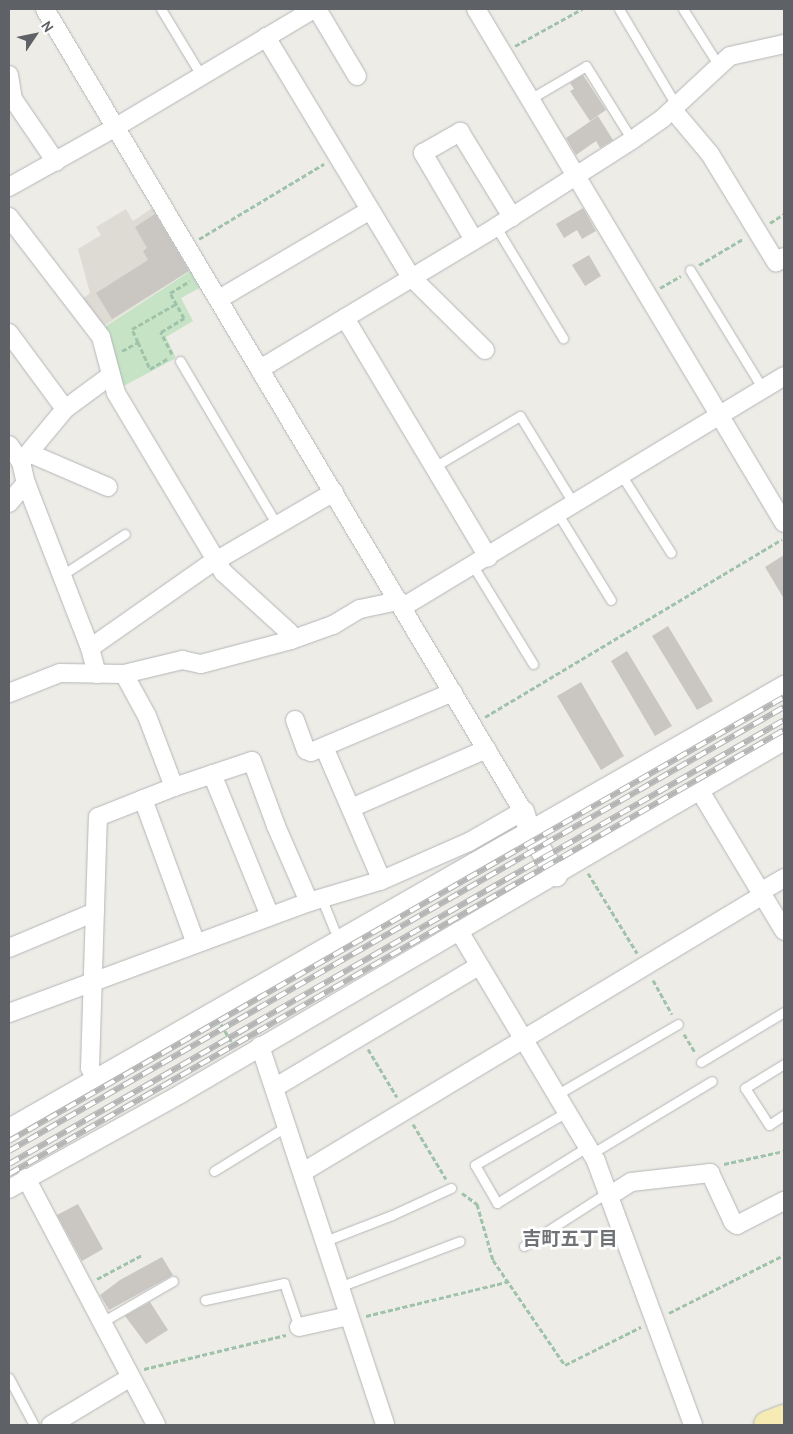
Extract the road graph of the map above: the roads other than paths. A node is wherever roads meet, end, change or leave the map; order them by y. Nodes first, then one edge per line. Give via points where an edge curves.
1 (161, 9) edge
2 (316, 9) edge
3 (476, 9) edge
4 (619, 9) edge
5 (682, 9) edge
6 (48, 10) edge
7 (266, 37) junction
8 (784, 44) edge
9 (720, 66) junction
10 (9, 75) edge
11 (201, 76) junction
12 (357, 76) dead end
13 (530, 99) junction
14 (674, 108) junction
15 (116, 127) junction
16 (632, 140) junction
17 (56, 162) junction
18 (577, 177) junction
19 (9, 186) edge
20 (370, 210) junction
21 (9, 217) edge
22 (512, 217) junction
23 (496, 227) junction
24 (474, 240) junction
25 (784, 256) edge
26 (690, 270) road end
27 (411, 277) junction
28 (219, 299) junction
29 (345, 318) junction
30 (9, 333) edge
31 (563, 338) dead end
32 (485, 350) dead end
33 (180, 361) dead end
34 (108, 368) junction
35 (260, 369) junction
36 (784, 376) edge
37 (763, 389) junction
38 (65, 409) junction
39 (720, 417) junction
40 (16, 452) edge
41 (434, 467) junction
42 (622, 476) junction
43 (26, 484) junction
44 (108, 488) dead end
45 (334, 492) junction
46 (9, 503) edge
47 (574, 504) junction
48 (558, 514) junction
49 (784, 523) edge
50 (277, 525) junction
51 (125, 534) dead end
52 (671, 553) dead end
53 (216, 560) junction
54 (480, 561) junction
55 (62, 575) junction
56 (611, 600) dead end
57 (401, 604) junction
58 (292, 640) junction
59 (90, 648) junction
60 (533, 664) dead end
61 (97, 674) junction
62 (124, 674) junction
63 (784, 685) edge
64 (10, 691) edge
65 (453, 692) junction
66 (295, 720) dead end
67 (784, 741) edge
68 (324, 747) junction
69 (487, 750) junction
70 (212, 774) junction
71 (174, 787) junction
72 (700, 791) junction
73 (143, 799) junction
74 (351, 808) junction
75 (523, 811) junction
76 (529, 831) junction
77 (556, 876) junction
78 (784, 878) edge
79 (380, 881) junction
80 (762, 894) junction
81 (315, 899) junction
82 (95, 912) junction
83 (270, 916) junction
84 (334, 929) dead end
85 (459, 931) junction
86 (784, 931) edge
87 (196, 944) junction
88 (9, 948) edge
89 (480, 966) junction
90 (92, 981) junction
91 (9, 1012) edge
92 (784, 1012) edge
93 (678, 1024) dead end
94 (523, 1041) junction
95 (260, 1046) junction
96 (701, 1062) dead end
97 (784, 1064) edge
98 (96, 1078) junction
99 (712, 1081) dead end
100 (274, 1088) junction
101 (556, 1095) junction
102 (566, 1113) junction
103 (784, 1115) edge
104 (287, 1126) junction
105 (9, 1127) edge
106 (589, 1151) junction
107 (214, 1171) dead end
108 (303, 1172) junction
109 (26, 1178) junction
110 (9, 1188) edge
111 (451, 1188) dead end
112 (609, 1194) junction
113 (784, 1201) edge
114 (325, 1241) junction
115 (460, 1241) dead end
116 (524, 1246) dead end
117 (173, 1281) dead end
118 (340, 1287) junction
119 (205, 1300) dead end
120 (350, 1318) junction
121 (102, 1322) junction
122 (299, 1328) joint
123 (131, 1376) junction
124 (9, 1378) edge
125 (784, 1420) edge
126 (34, 1425) edge
127 (51, 1425) edge
128 (156, 1425) edge
129 (385, 1425) edge
130 (693, 1425) edge
131 (768, 1425) edge

1 - 11 lane
2 - 7 street
2 - 12 street
3 - 13 street
4 - 14 lane
5 - 9 lane
6 - 15 street
7 - 11 street
7 - 20 street
8 - 9 street via 730,56
9 - 14 street
10 - 17 street via 13,99
11 - 15 street
13 - 16 lane via 586,66
13 - 18 street
14 - 16 street
14 - 25 street via 710,154 776,262
15 - 17 street
15 - 28 street
16 - 18 street
17 - 19 street
18 - 22 street
18 - 39 street
20 - 27 street
20 - 28 street
21 - 34 street via 101,337
22 - 23 street
22 - 24 street via 460,132 423,153
23 - 24 street
23 - 31 lane
24 - 27 street
26 - 37 lane
27 - 29 street
27 - 32 street
28 - 35 street
29 - 35 street
29 - 41 street
30 - 38 street
33 - 50 lane
34 - 38 street
34 - 53 street via 116,393
35 - 45 street
36 - 37 street
37 - 39 street
38 - 40 street
39 - 42 street
39 - 49 street
40 - 43 street
40 - 44 street
41 - 47 lane via 520,416
41 - 54 street
42 - 47 street
42 - 52 lane
43 - 46 street
43 - 55 street
45 - 50 street
45 - 57 street
47 - 48 street
48 - 54 street
48 - 56 lane
50 - 53 street
51 - 55 lane
53 - 58 street via 223,572 289,632
53 - 59 street
54 - 57 street
54 - 60 lane
55 - 59 street
57 - 58 street via 360,609 332,625
57 - 65 street
58 - 62 street via 201,664 182,660
59 - 61 street
61 - 62 street
61 - 64 street via 60,673
62 - 71 street via 147,716
63 - 76 street
65 - 68 street
65 - 69 street
66 - 68 street via 306,750 311,752
67 - 72 street
68 - 74 street
69 - 74 street
69 - 75 street
70 - 71 street
70 - 81 street via 252,761 276,826
70 - 83 street
71 - 73 street
72 - 77 street
72 - 80 street
73 - 82 street via 98,817
73 - 87 street
74 - 79 street
75 - 76 street
75 - 79 street via 469,842
76 - 77 street
76 - 98 street
77 - 85 street
78 - 80 street
79 - 81 street
80 - 86 street
80 - 94 street
81 - 83 street
81 - 84 lane
82 - 88 street
82 - 90 street
83 - 87 street
85 - 89 street
85 - 95 street
87 - 90 street
89 - 94 street
89 - 100 street
90 - 91 street
90 - 98 street via 90,1068
92 - 96 lane
93 - 101 lane
94 - 101 street
94 - 108 street
95 - 100 street
95 - 109 street via 182,1093
97 - 103 lane via 746,1088 768,1125
98 - 105 street
99 - 106 lane
100 - 104 street
101 - 102 street
102 - 106 street
102 - 106 lane via 475,1165 497,1203
104 - 107 lane
104 - 108 street
106 - 112 street
108 - 114 street
109 - 110 street
109 - 121 street
111 - 114 lane
112 - 113 street via 630,1182 710,1173 737,1225
112 - 116 lane
112 - 130 street
114 - 118 street
115 - 118 lane
117 - 121 lane
118 - 120 street
119 - 122 lane via 284,1283
120 - 122 street
120 - 129 street
121 - 123 street
123 - 127 street
123 - 128 street
124 - 126 lane
125 - 131 main road

